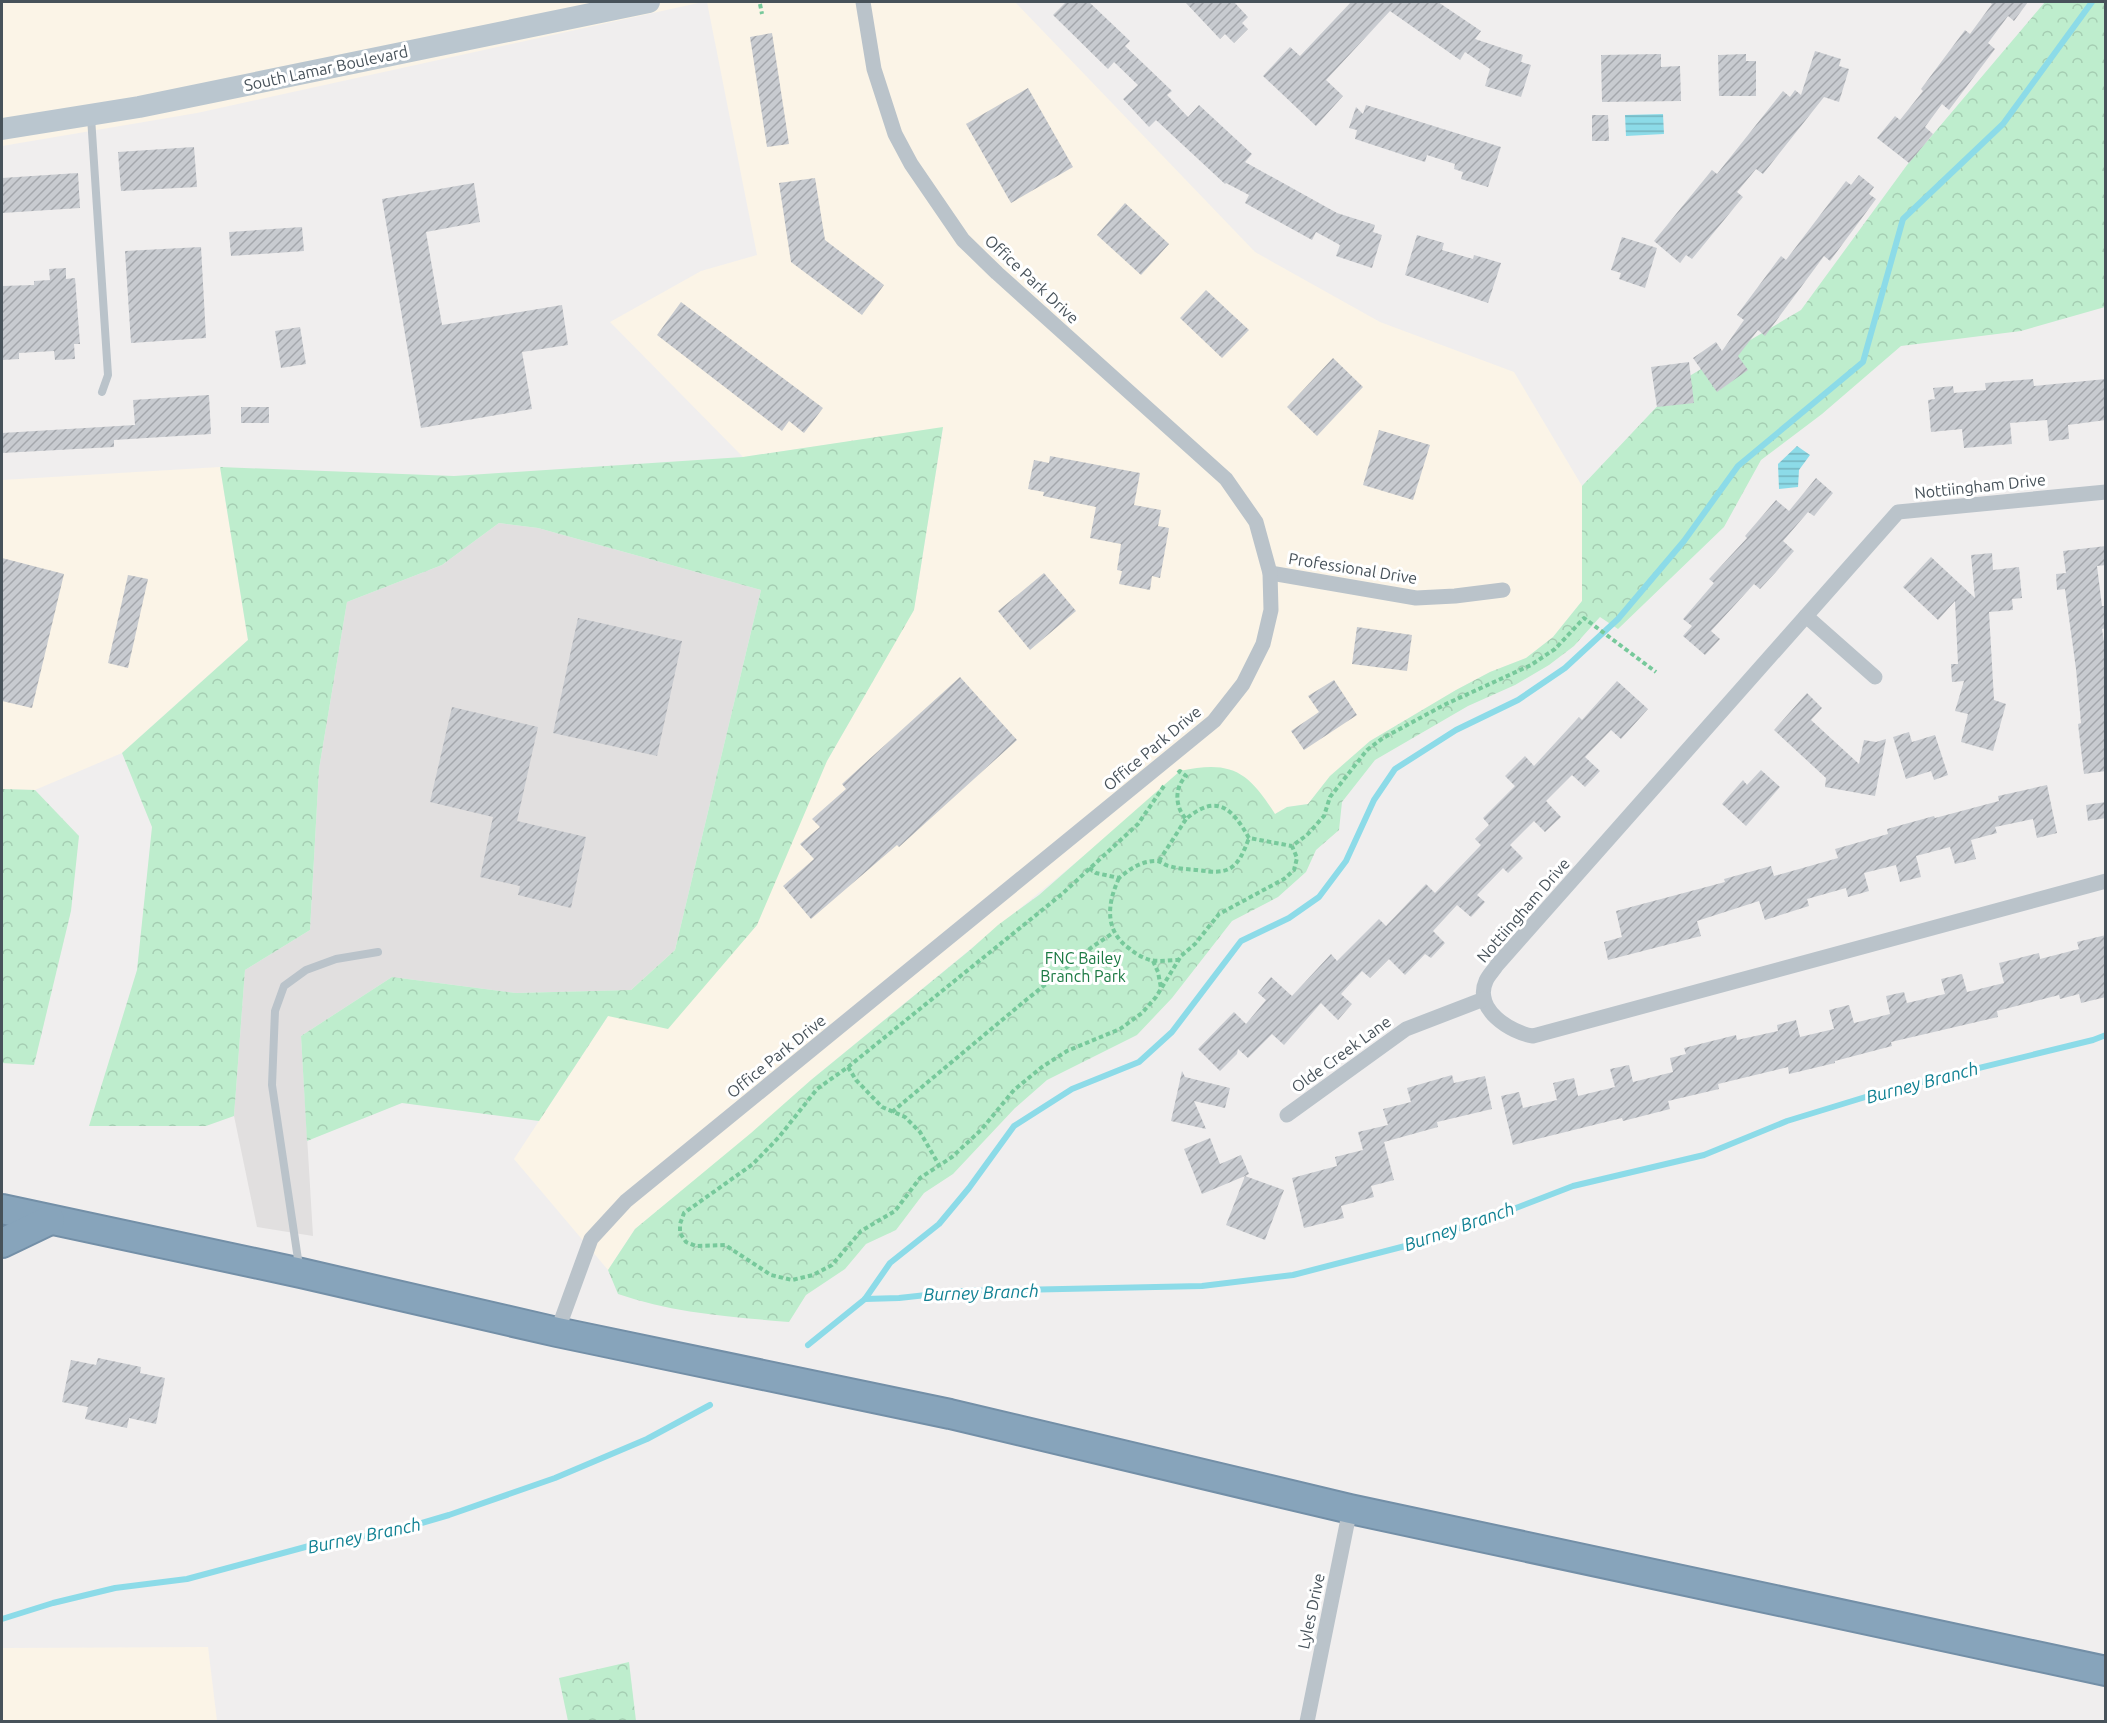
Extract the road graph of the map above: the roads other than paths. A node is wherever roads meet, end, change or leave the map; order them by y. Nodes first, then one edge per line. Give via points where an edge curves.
1 (649, 2) edge
2 (862, 2) edge
3 (91, 115) junction
4 (2, 129) edge
5 (102, 392) dead end
6 (2106, 492) edge
7 (1270, 573) junction
8 (1503, 590) dead end
9 (1806, 616) junction
10 (1875, 677) dead end
11 (2106, 881) edge
12 (378, 952) dead end
13 (1484, 999) junction
14 (1287, 1116) dead end
15 (2, 1209) edge
16 (50, 1220) junction
17 (2, 1243) edge
18 (300, 1273) junction
19 (557, 1332) junction
20 (1350, 1509) junction
21 (2106, 1671) edge
22 (1307, 1722) edge

1 - 3 street, South Lamar Boulevard
2 - 7 street, Office Park Drive via 874,69 895,134 963,240 1226,479 1256,522
3 - 4 street, South Lamar Boulevard
3 - 5 lane via 108,375
6 - 9 street, Nottiingham Drive via 1898,512
7 - 8 street, Professional Drive via 1416,598
7 - 19 street, Office Park Drive via 1271,610 1263,644 1243,684 1214,721 626,1201 591,1239
9 - 10 street
9 - 13 street, Nottiingham Drive via 1497,965 1485,983
11 - 13 street via 1533,1036 1520,1034 1496,1019
12 - 18 lane via 336,958 306,970 284,986 275,1011 272,1085
13 - 14 street, Olde Creek Lane via 1406,1029
15 - 16 highway
16 - 17 highway
16 - 18 highway
18 - 19 highway
19 - 20 highway via 950,1414
20 - 21 highway
20 - 22 street, Lyles Drive

